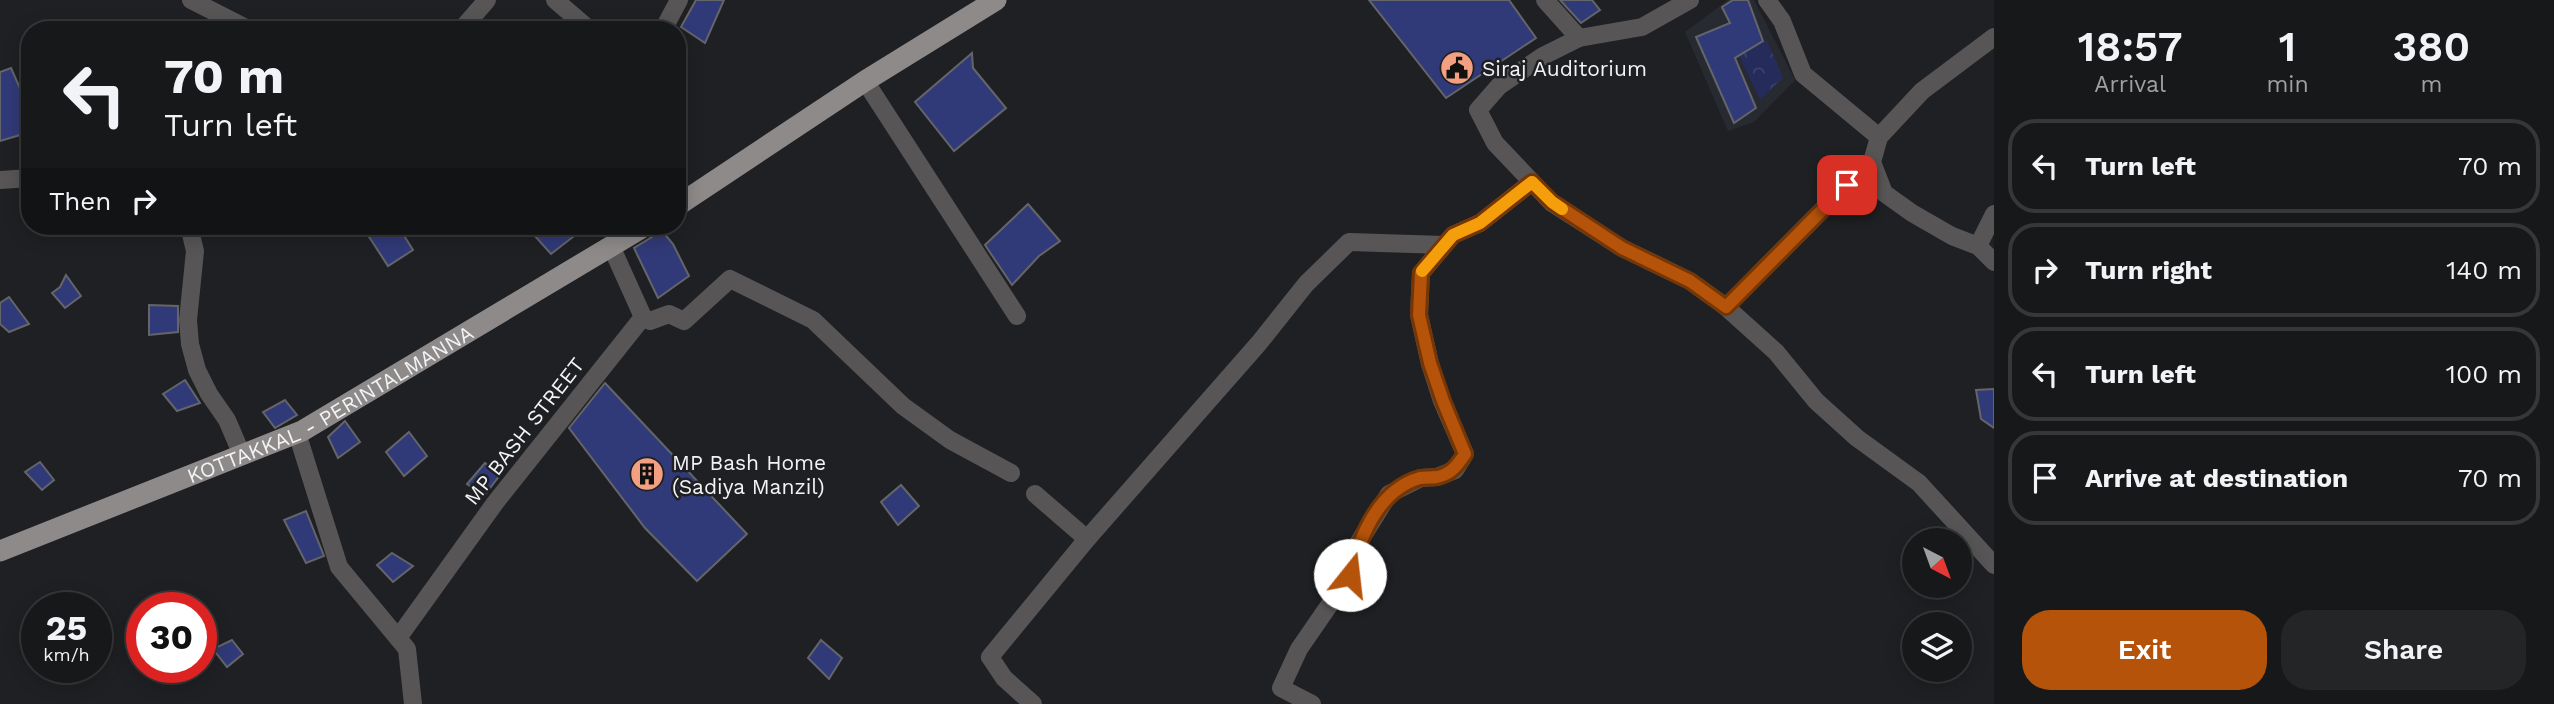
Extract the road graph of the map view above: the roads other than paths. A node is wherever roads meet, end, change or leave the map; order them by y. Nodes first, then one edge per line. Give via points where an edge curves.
1 (192, 0) edge
2 (487, 0) edge
3 (555, 0) edge
4 (679, 0) edge
5 (996, 0) edge
6 (1545, 0) edge
7 (1690, 0) edge
8 (1767, 0) edge
9 (233, 21) edge
10 (469, 21) edge
11 (580, 21) edge
12 (668, 21) edge
13 (1994, 37) edge
14 (1579, 38) junction
15 (865, 81) junction
16 (1879, 137) junction
17 (21, 179) edge
18 (0, 180) edge
19 (1532, 182) junction
20 (1847, 185) dead end
21 (686, 200) edge
22 (1994, 214) edge
23 (191, 235) edge
24 (630, 235) edge
25 (1444, 245) junction
26 (611, 246) junction
27 (1978, 246) junction
28 (1994, 262) edge
29 (1726, 307) junction
30 (1017, 316) dead end
31 (643, 317) junction
32 (297, 433) junction
33 (242, 454) junction
34 (1011, 473) dead end
35 (1035, 494) dead end
36 (1087, 539) junction
37 (0, 551) edge
38 (1994, 565) edge
39 (398, 638) junction
40 (413, 704) edge
41 (1033, 704) edge
42 (1312, 704) edge

1 - 9 street
2 - 10 street
3 - 11 street
4 - 12 street
5 - 15 main road
6 - 14 street
7 - 14 street via 1642,27
8 - 16 street via 1782,21 1803,74
13 - 16 street via 1922,91
14 - 19 street via 1499,86 1478,110 1494,143
15 - 21 main road
15 - 30 street
16 - 27 street via 1872,162 1884,193 1952,236
17 - 18 street
19 - 25 street
19 - 29 street via 1572,216 1622,248 1690,281
20 - 29 street
22 - 27 street
23 - 33 street via 195,251 190,344 197,370
24 - 26 main road, KOTTAKKAL - PERINTALMANNA
25 - 36 street via 1349,242 1306,284
25 - 42 street via 1421,273 1419,315 1434,376 1465,454 1455,470 1421,478 1389,494 1359,542 1350,575 1299,649 1281,688
26 - 31 street
26 - 32 main road, KOTTAKKAL - PERINTALMANNA
27 - 28 street
29 - 38 street via 1776,352 1816,401 1919,484
31 - 34 street via 650,321 669,314 684,321 730,279 813,320 903,406 950,440
31 - 39 street, MP BASH STREET via 495,503
32 - 33 main road, KOTTAKKAL - PERINTALMANNA
32 - 39 street via 340,566
33 - 37 main road, KOTTAKKAL - PERINTALMANNA
35 - 36 street
36 - 41 street via 990,657 1004,678
39 - 40 street via 407,649

